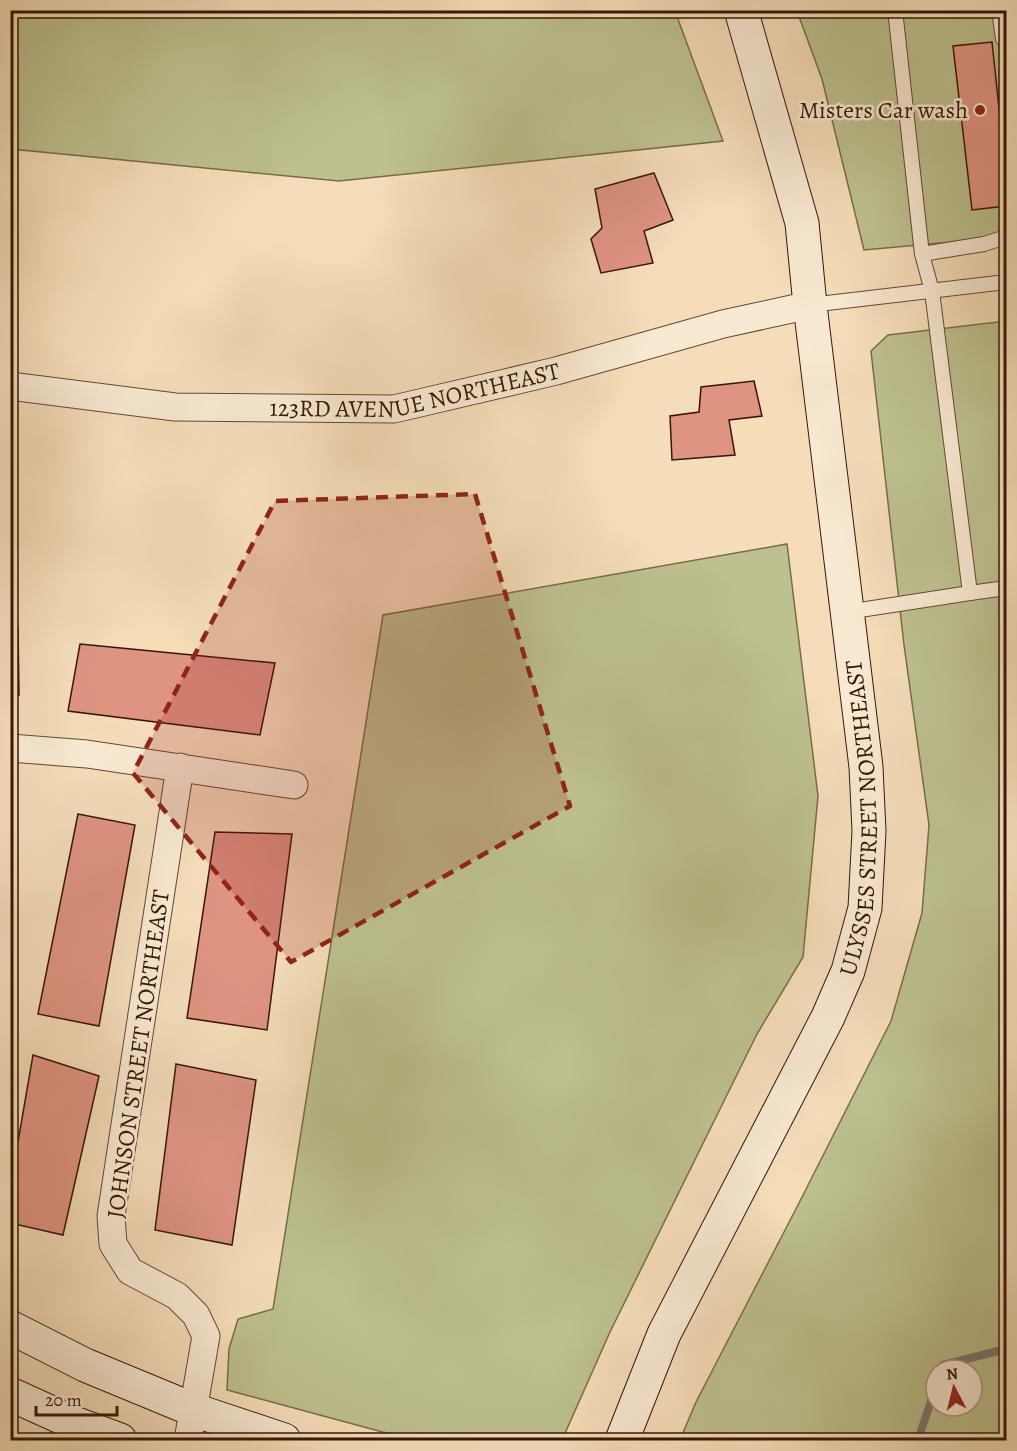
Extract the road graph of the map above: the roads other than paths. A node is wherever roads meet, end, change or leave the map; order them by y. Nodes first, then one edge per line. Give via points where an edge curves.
1 (741, 10) edge
2 (896, 10) edge
3 (999, 10) edge
4 (1003, 39) dead end
5 (1006, 237) edge
6 (922, 254) junction
7 (1006, 282) edge
8 (932, 291) junction
9 (810, 305) junction
10 (10, 386) edge
11 (1006, 588) edge
12 (970, 592) junction
13 (846, 612) junction
14 (10, 748) edge
15 (180, 767) junction
16 (294, 785) dead end
17 (10, 1328) edge
18 (10, 1394) edge
19 (191, 1425) edge
20 (120, 1440) edge
21 (284, 1440) edge
22 (622, 1440) edge

1 - 9 street, ULYSSES STREET NORTHEAST via 802,223
2 - 6 lane
3 - 4 lane
5 - 6 lane
6 - 8 lane
7 - 8 lane
8 - 9 lane
8 - 12 lane
9 - 10 street, 123RD AVENUE NORTHEAST via 723,324 556,372 394,409 175,407
9 - 13 street, ULYSSES STREET NORTHEAST
11 - 12 lane
12 - 13 lane
13 - 22 street, ULYSSES STREET NORTHEAST via 866,767 869,831 865,908 848,971 664,1334
14 - 15 street
15 - 16 street
15 - 19 street, JOHNSON STREET NORTHEAST via 111,1216 112,1244 130,1271 177,1296 196,1315 206,1336
17 - 19 street
18 - 20 street
19 - 21 street

